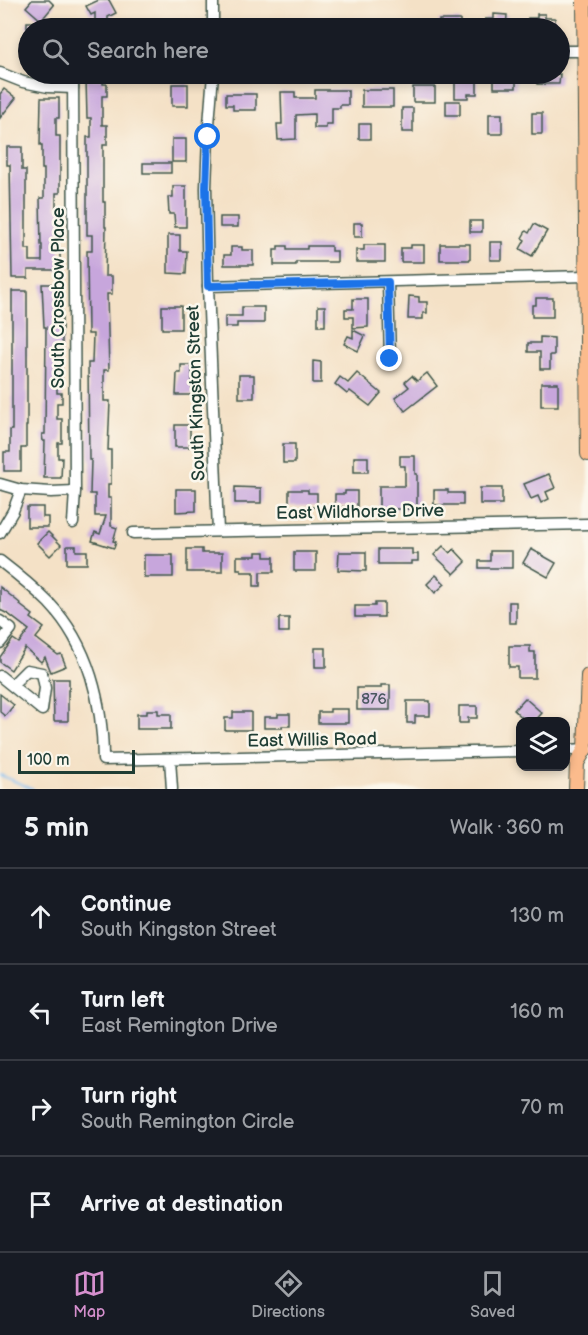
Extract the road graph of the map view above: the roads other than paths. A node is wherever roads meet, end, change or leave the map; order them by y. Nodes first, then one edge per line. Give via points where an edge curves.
1 (213, 0) edge
2 (584, 0) edge
3 (213, 18) edge
4 (570, 51) edge
5 (587, 51) edge
6 (0, 73) edge
7 (18, 80) edge
8 (33, 84) edge
9 (73, 84) edge
10 (212, 84) edge
11 (73, 88) junction
12 (586, 276) junction
13 (388, 282) junction
14 (208, 286) junction
15 (390, 359) dead end
16 (588, 402) edge
17 (588, 454) edge
18 (0, 484) edge
19 (21, 490) junction
20 (75, 491) junction
21 (72, 523) dead end
22 (588, 524) edge
23 (218, 531) junction
24 (0, 533) edge
25 (133, 533) dead end
26 (0, 561) edge
27 (0, 621) edge
28 (0, 643) edge
29 (0, 676) edge
30 (588, 676) edge
31 (12, 685) dead end
32 (570, 750) edge
33 (587, 750) edge
34 (516, 751) edge
35 (170, 759) junction
36 (172, 789) edge
37 (576, 789) edge

1 - 3 street
2 - 5 main road
4 - 5 street
5 - 12 main road
6 - 7 street
8 - 11 street
9 - 11 street, South Crossbow Place
10 - 14 street, South Kingston Street via 206,188
11 - 20 street, South Crossbow Place
12 - 13 street
12 - 16 main road
13 - 14 street
13 - 15 street
14 - 23 street, South Kingston Street
16 - 17 main road
18 - 19 street
19 - 20 street
19 - 24 street
20 - 21 street, South Crossbow Place
22 - 23 street, East Wildhorse Drive
23 - 25 street, East Wildhorse Drive
26 - 35 street, East Willis Road via 50,604 82,651 99,706 103,760
27 - 28 street via 11,629
29 - 31 street
30 - 33 main road
32 - 33 street
33 - 37 main road via 577,763
34 - 35 street, East Willis Road
35 - 36 street

